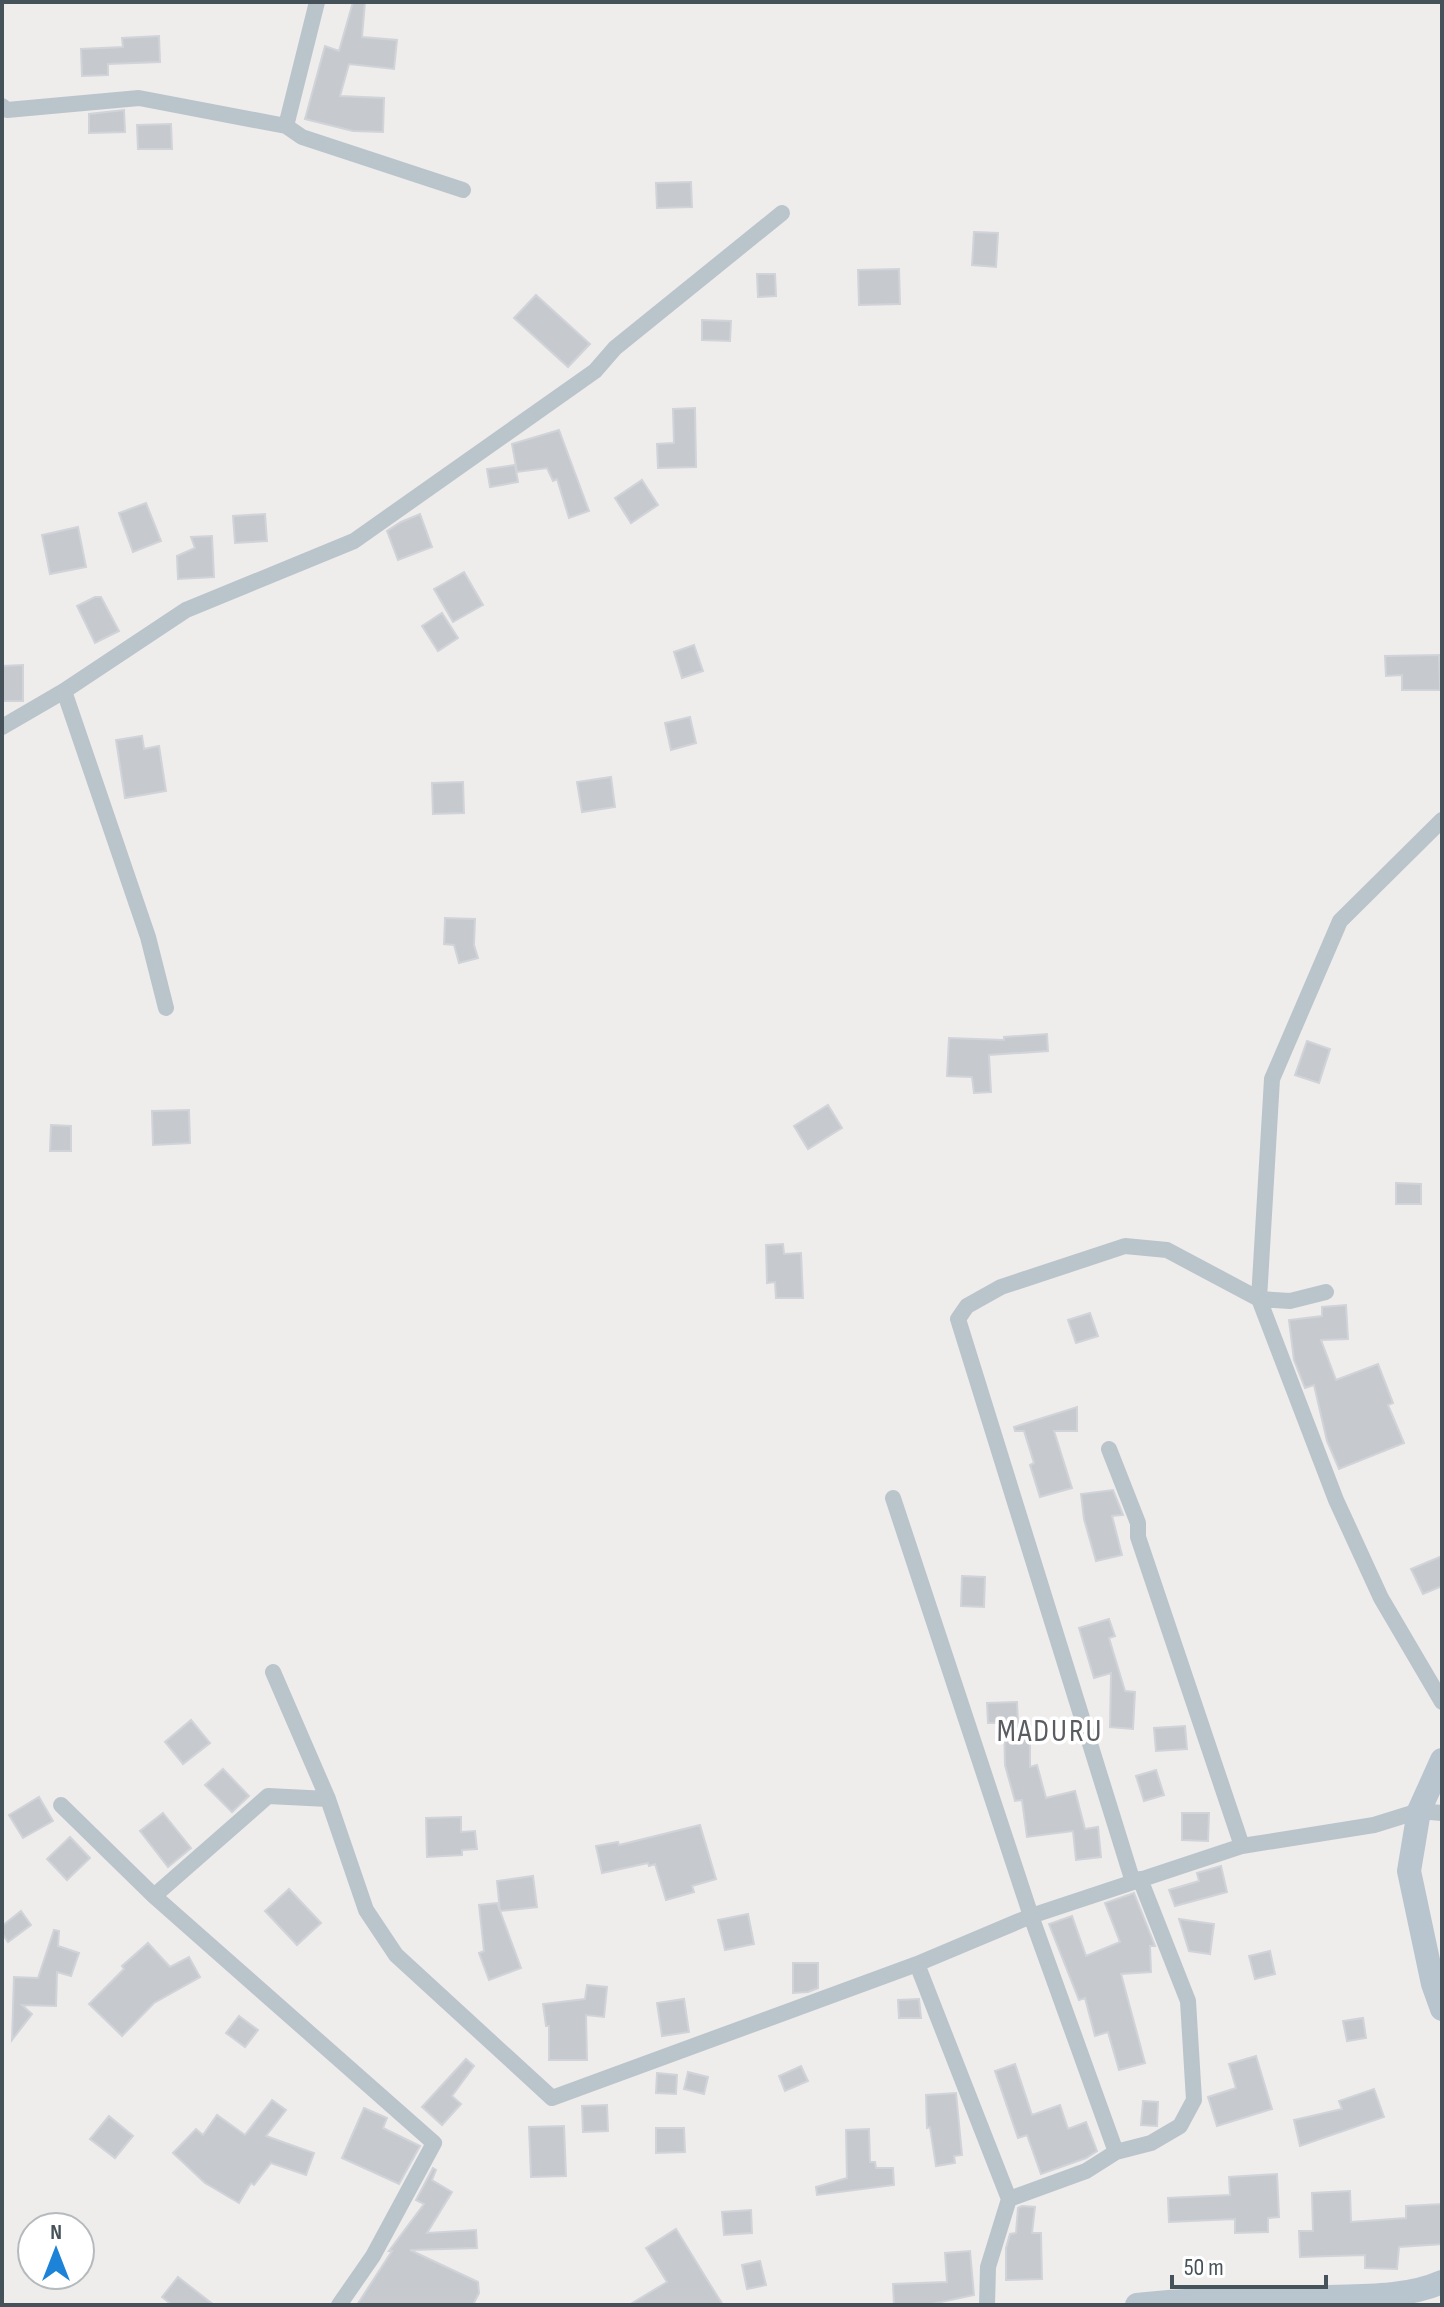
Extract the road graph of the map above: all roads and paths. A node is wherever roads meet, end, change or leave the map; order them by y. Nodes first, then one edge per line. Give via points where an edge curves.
1 (317, 2) edge
2 (2, 106) edge
3 (286, 126) junction
4 (463, 190) dead end
5 (782, 213) dead end
6 (64, 691) junction
7 (2, 727) edge
8 (1442, 820) edge
9 (166, 1008) dead end
10 (1326, 1292) dead end
11 (1259, 1299) junction
12 (1109, 1449) dead end
13 (893, 1498) dead end
14 (273, 1672) dead end
15 (1442, 1702) edge
16 (1442, 1760) edge
17 (328, 1799) junction
18 (61, 1805) dead end
19 (1431, 1812) edge
20 (1242, 1846) junction
21 (1137, 1880) junction
22 (154, 1896) junction
23 (1031, 1916) junction
24 (917, 1964) junction
25 (1442, 2009) edge
26 (1116, 2152) junction
27 (1009, 2199) junction
28 (1442, 2282) edge
29 (339, 2305) edge
30 (987, 2305) edge
31 (1137, 2305) edge

1 - 3 street
2 - 3 street via 7,110 139,98
3 - 4 street via 302,137
5 - 6 street via 615,348 595,371 354,541 186,610
6 - 7 street
6 - 9 street via 148,937
8 - 11 street via 1340,921 1272,1079
10 - 11 street via 1290,1301
11 - 15 street via 1336,1500 1381,1598
11 - 21 street via 1167,1250 1125,1246 1001,1287 967,1306 958,1319
12 - 20 street
13 - 23 street
14 - 17 street
16 - 19 main road
17 - 22 street via 268,1796
17 - 24 street via 366,1910 396,1955 552,2098
18 - 22 street
19 - 20 street
19 - 25 main road via 1409,1871
20 - 21 street
21 - 23 street
21 - 26 street via 1188,2001 1194,2100 1180,2126 1151,2143
22 - 29 street via 434,2143 373,2256
23 - 24 street
23 - 26 street
24 - 27 street
26 - 27 street via 1086,2171
27 - 30 street via 988,2267
28 - 31 main road via 1389,2294

